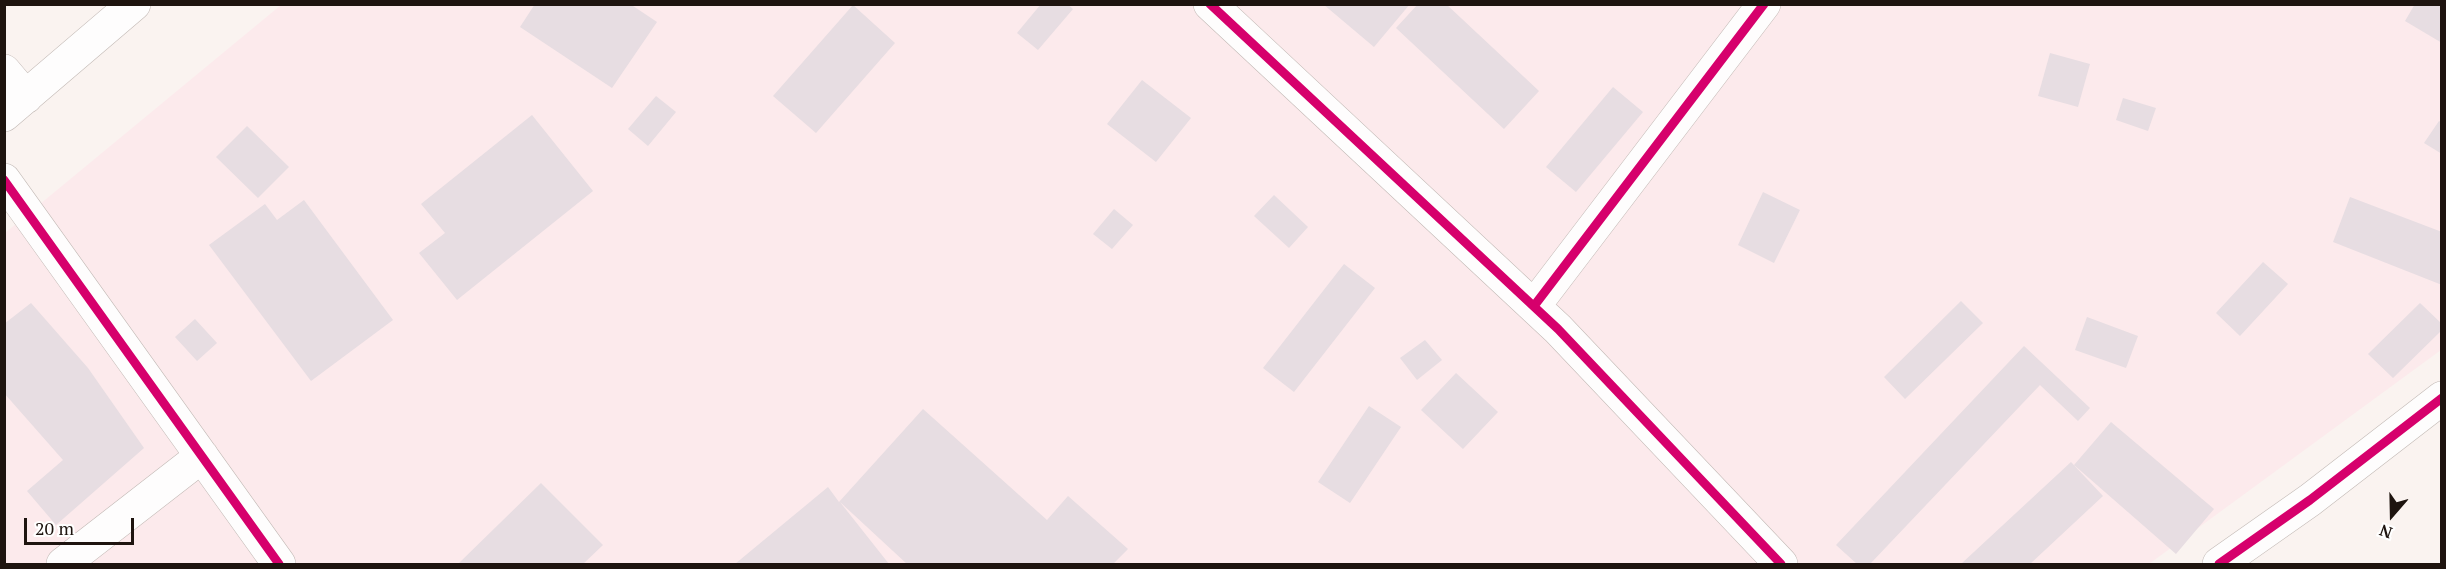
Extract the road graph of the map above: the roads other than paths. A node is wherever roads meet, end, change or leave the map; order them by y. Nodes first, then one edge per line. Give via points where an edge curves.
1 (134, 4) edge
2 (1210, 4) edge
3 (1764, 4) edge
4 (4, 71) edge
5 (15, 106) edge
6 (4, 180) edge
7 (1534, 306) junction
8 (2442, 399) edge
9 (202, 456) junction
10 (63, 564) edge
11 (279, 564) edge
12 (1781, 564) edge
13 (2219, 564) edge

1 - 5 street
2 - 7 street
3 - 7 street
4 - 5 street
6 - 9 street
7 - 12 street
8 - 13 street
9 - 10 street
9 - 11 street

